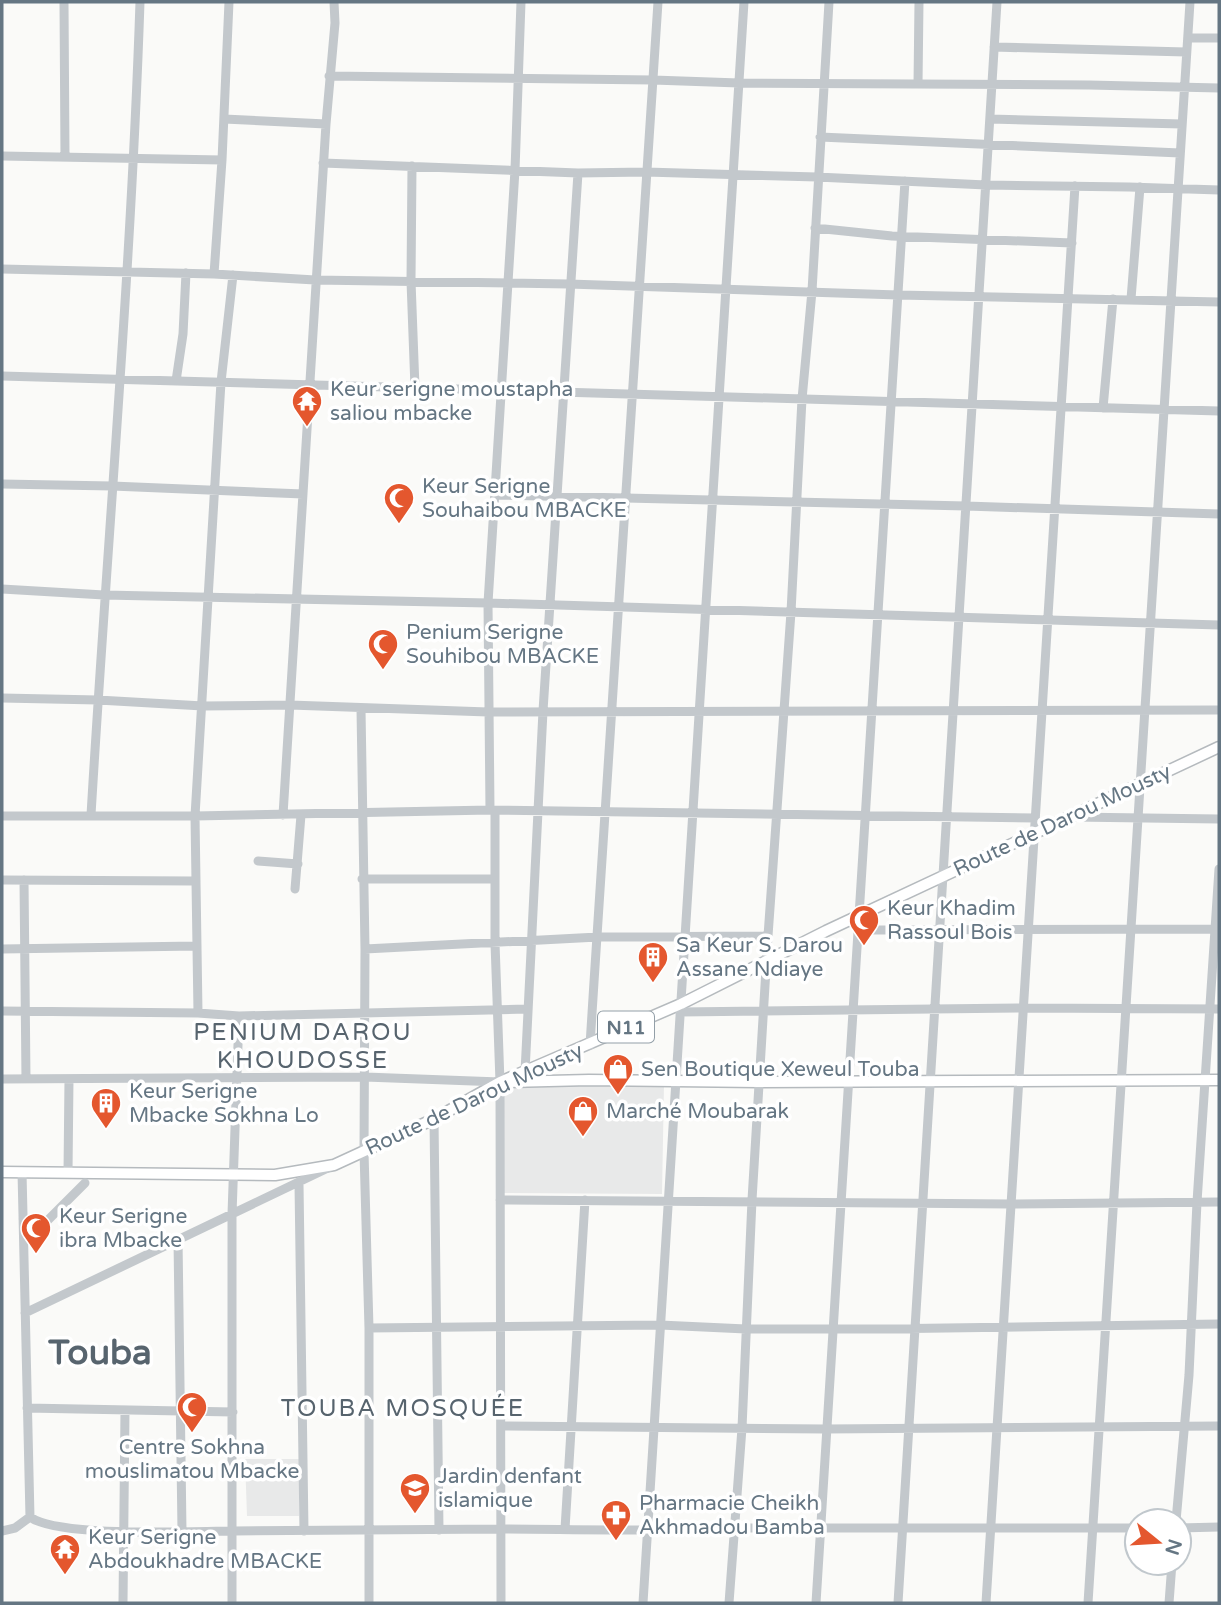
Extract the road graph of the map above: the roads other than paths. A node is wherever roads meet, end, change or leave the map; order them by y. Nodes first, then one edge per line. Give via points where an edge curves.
1 (64, 2) edge
2 (140, 2) edge
3 (229, 2) edge
4 (334, 2) edge
5 (521, 2) edge
6 (658, 2) edge
7 (744, 2) edge
8 (829, 2) edge
9 (919, 2) edge
10 (998, 2) edge
11 (1190, 2) edge
12 (1188, 38) junction
13 (1219, 38) edge
14 (994, 47) junction
15 (1186, 52) junction
16 (329, 76) junction
17 (517, 77) junction
18 (653, 80) junction
19 (739, 83) junction
20 (822, 83) junction
21 (918, 84) junction
22 (992, 84) junction
23 (1184, 87) junction
24 (1219, 88) edge
25 (224, 119) junction
26 (990, 119) junction
27 (326, 124) junction
28 (1182, 124) junction
29 (820, 137) junction
30 (989, 145) junction
31 (1180, 153) junction
32 (2, 156) edge
33 (65, 157) junction
34 (135, 160) junction
35 (222, 160) junction
36 (323, 163) junction
37 (412, 166) junction
38 (515, 170) junction
39 (646, 172) junction
40 (578, 173) junction
41 (733, 176) junction
42 (817, 177) junction
43 (905, 181) junction
44 (986, 185) junction
45 (1075, 186) junction
46 (1140, 187) junction
47 (1178, 189) junction
48 (1219, 190) edge
49 (815, 228) junction
50 (901, 236) junction
51 (983, 238) junction
52 (1072, 243) junction
53 (2, 269) edge
54 (127, 273) junction
55 (186, 273) junction
56 (214, 274) junction
57 (233, 275) junction
58 (315, 280) junction
59 (411, 281) junction
60 (506, 284) junction
61 (569, 284) junction
62 (639, 286) junction
63 (726, 288) junction
64 (811, 291) junction
65 (898, 295) junction
66 (979, 295) junction
67 (1068, 297) junction
68 (1112, 299) junction
69 (1131, 299) junction
70 (1171, 300) junction
71 (1219, 302) edge
72 (2, 376) edge
73 (122, 380) junction
74 (176, 381) junction
75 (221, 382) junction
76 (309, 385) junction
77 (415, 388) junction
78 (502, 390) junction
79 (562, 392) junction
80 (634, 394) junction
81 (719, 397) junction
82 (802, 399) junction
83 (891, 402) junction
84 (972, 404) junction
85 (1061, 407) junction
86 (1103, 408) junction
87 (1164, 409) junction
88 (1219, 411) edge
89 (2, 484) edge
90 (112, 486) junction
91 (215, 491) junction
92 (303, 494) junction
93 (495, 495) junction
94 (556, 496) junction
95 (626, 498) junction
96 (713, 500) junction
97 (797, 502) junction
98 (884, 504) junction
99 (966, 506) junction
100 (1055, 509) junction
101 (1157, 512) junction
102 (1219, 514) edge
103 (2, 589) edge
104 (104, 595) junction
105 (210, 596) junction
106 (296, 598) junction
107 (488, 603) junction
108 (549, 605) junction
109 (618, 607) junction
110 (706, 610) junction
111 (791, 612) junction
112 (878, 615) junction
113 (959, 617) junction
114 (1048, 620) junction
115 (1150, 623) junction
116 (1219, 625) edge
117 (2, 698) edge
118 (98, 700) junction
119 (290, 705) junction
120 (203, 706) junction
121 (361, 709) junction
122 (872, 710) junction
123 (953, 710) junction
124 (1042, 710) junction
125 (1145, 710) junction
126 (1219, 710) edge
127 (543, 711) junction
128 (610, 711) junction
129 (699, 711) junction
130 (783, 711) junction
131 (488, 712) junction
132 (1219, 747) edge
133 (1140, 783) junction
134 (493, 811) junction
135 (538, 811) junction
136 (605, 812) junction
137 (693, 813) junction
138 (362, 814) junction
139 (776, 814) junction
140 (92, 815) junction
141 (283, 815) junction
142 (301, 815) junction
143 (2, 816) edge
144 (865, 816) junction
145 (195, 817) junction
146 (947, 817) junction
147 (1072, 817) junction
148 (1035, 818) junction
149 (1138, 818) junction
150 (1219, 819) edge
151 (1034, 834) junction
152 (258, 861) dead end
153 (298, 864) junction
154 (1219, 869) edge
155 (943, 876) junction
156 (495, 879) junction
157 (2, 880) edge
158 (24, 880) junction
159 (194, 880) junction
160 (362, 880) junction
161 (295, 889) dead end
162 (859, 917) junction
163 (1131, 929) junction
164 (1217, 929) edge
165 (858, 930) junction
166 (939, 930) junction
167 (1028, 930) junction
168 (685, 935) junction
169 (768, 936) junction
170 (598, 937) junction
171 (532, 939) junction
172 (495, 943) junction
173 (196, 946) junction
174 (2, 949) edge
175 (365, 949) junction
176 (25, 950) junction
177 (768, 960) junction
178 (681, 1008) junction
179 (1024, 1008) junction
180 (526, 1009) junction
181 (1215, 1009) edge
182 (853, 1010) junction
183 (935, 1010) junction
184 (1126, 1010) junction
185 (2, 1011) edge
186 (25, 1011) junction
187 (496, 1011) junction
188 (764, 1011) junction
189 (198, 1013) junction
190 (363, 1015) junction
191 (239, 1016) junction
192 (590, 1045) junction
193 (525, 1072) junction
194 (236, 1077) junction
195 (365, 1077) junction
196 (2, 1079) edge
197 (26, 1079) junction
198 (69, 1079) junction
199 (1019, 1080) junction
200 (1121, 1080) junction
201 (1206, 1080) junction
202 (1219, 1080) edge
203 (676, 1081) junction
204 (848, 1081) junction
205 (930, 1081) junction
206 (759, 1082) junction
207 (500, 1083) junction
208 (433, 1119) junction
209 (364, 1152) junction
210 (334, 1165) junction
211 (2, 1172) edge
212 (22, 1172) junction
213 (68, 1172) junction
214 (234, 1173) junction
215 (85, 1182) dead end
216 (299, 1184) junction
217 (500, 1200) junction
218 (585, 1200) junction
219 (752, 1200) junction
220 (841, 1201) junction
221 (1197, 1202) junction
222 (1219, 1202) edge
223 (668, 1203) junction
224 (923, 1203) junction
225 (1113, 1203) junction
226 (1011, 1204) junction
227 (232, 1214) junction
228 (23, 1219) junction
229 (178, 1238) junction
230 (25, 1313) junction
231 (1192, 1324) junction
232 (1219, 1324) edge
233 (660, 1325) junction
234 (1105, 1325) junction
235 (576, 1326) junction
236 (1004, 1326) junction
237 (437, 1327) junction
238 (501, 1327) junction
239 (369, 1328) junction
240 (833, 1328) junction
241 (746, 1329) junction
242 (915, 1329) junction
243 (27, 1408) junction
244 (125, 1410) junction
245 (180, 1412) junction
246 (233, 1412) junction
247 (502, 1426) junction
248 (570, 1426) junction
249 (1185, 1426) junction
250 (1219, 1426) edge
251 (997, 1427) junction
252 (1099, 1427) junction
253 (654, 1428) junction
254 (742, 1428) junction
255 (826, 1429) junction
256 (909, 1429) junction
257 (1176, 1507) edge
258 (30, 1517) junction
259 (1219, 1527) edge
260 (820, 1528) junction
261 (902, 1528) junction
262 (991, 1528) junction
263 (1093, 1528) junction
264 (1123, 1528) edge
265 (1193, 1528) edge
266 (501, 1529) junction
267 (734, 1529) junction
268 (439, 1530) junction
269 (565, 1530) junction
270 (2, 1531) edge
271 (122, 1531) junction
272 (183, 1531) junction
273 (233, 1531) junction
274 (304, 1531) junction
275 (369, 1531) junction
276 (648, 1531) junction
277 (1171, 1577) edge
278 (122, 1603) edge
279 (232, 1603) edge
280 (369, 1603) edge
281 (501, 1603) edge
282 (643, 1603) edge
283 (729, 1603) edge
284 (816, 1603) edge
285 (898, 1603) edge
286 (986, 1603) edge
287 (1088, 1603) edge
288 (1169, 1603) edge

1 - 33 street
2 - 34 street
3 - 25 street
4 - 16 street
5 - 17 street
6 - 18 street
7 - 19 street
8 - 20 street
9 - 21 street
10 - 14 street
11 - 12 street
12 - 13 street
12 - 15 street
14 - 15 street
14 - 22 street
15 - 23 street
16 - 17 street
16 - 27 street
17 - 18 street
17 - 38 street
18 - 19 street
18 - 39 street
19 - 20 street
19 - 41 street
20 - 21 street
20 - 29 street
21 - 22 street
22 - 23 street
22 - 26 street
23 - 24 street
23 - 28 street
25 - 27 street
25 - 35 street
26 - 28 street
26 - 30 street
27 - 36 street
28 - 31 street
29 - 30 street
29 - 42 street
30 - 31 street
30 - 44 street
31 - 47 street
32 - 33 street
33 - 34 street
34 - 35 street
34 - 54 street
35 - 56 street
36 - 37 street
36 - 58 street
37 - 38 street
37 - 59 street
38 - 40 street
38 - 60 street
39 - 40 street
39 - 41 street
39 - 62 street
40 - 61 street
41 - 42 street
41 - 63 street
42 - 43 street
42 - 49 street
43 - 44 street
43 - 50 street
44 - 45 street
44 - 51 street
45 - 46 street
45 - 52 street
46 - 47 street
46 - 69 street
47 - 48 street
47 - 70 street
49 - 50 street
49 - 64 street
50 - 51 street
50 - 65 street
51 - 52 street
51 - 66 street
52 - 67 street
53 - 54 street
54 - 55 street
54 - 73 street
55 - 56 street
55 - 74 street
56 - 57 street
57 - 58 street
57 - 75 street
58 - 59 street
58 - 76 street
59 - 60 street
59 - 77 street
60 - 61 street
60 - 78 street
61 - 62 street
61 - 79 street
62 - 63 street
62 - 80 street
63 - 64 street
63 - 81 street
64 - 65 street
64 - 82 street
65 - 66 street
65 - 83 street
66 - 67 street
66 - 84 street
67 - 68 street
67 - 85 street
68 - 69 street
68 - 86 street
69 - 70 street
70 - 71 street
70 - 87 street
72 - 73 street
73 - 74 street
73 - 90 street
74 - 75 street
75 - 76 street
75 - 91 street
76 - 77 street
76 - 92 street
77 - 78 street
78 - 79 street
78 - 93 street
79 - 80 street
79 - 94 street
80 - 81 street
80 - 95 street
81 - 82 street
81 - 96 street
82 - 83 street
82 - 97 street
83 - 84 street
83 - 98 street
84 - 85 street
84 - 99 street
85 - 86 street
85 - 100 street
86 - 87 street
87 - 88 street
87 - 101 street
89 - 90 street
90 - 91 street
90 - 104 street
91 - 92 street
91 - 105 street
92 - 106 street
93 - 94 street
93 - 107 street
94 - 95 street
94 - 108 street
95 - 96 street
95 - 109 street
96 - 97 street
96 - 110 street
97 - 98 street
97 - 111 street
98 - 99 street
98 - 112 street
99 - 100 street
99 - 113 street
100 - 101 street
100 - 114 street
101 - 102 street
101 - 115 street
103 - 104 street
104 - 105 street
104 - 118 street
105 - 106 street
105 - 120 street
106 - 107 street
106 - 119 street
107 - 108 street
107 - 131 street
108 - 109 street
108 - 127 street
109 - 110 street
109 - 128 street
110 - 111 street
110 - 129 street
111 - 112 street
111 - 130 street
112 - 113 street
112 - 122 street
113 - 114 street
113 - 123 street
114 - 115 street
114 - 124 street
115 - 116 street
115 - 125 street
117 - 118 street
118 - 120 street
118 - 140 street
119 - 120 street
119 - 121 street
119 - 141 street
120 - 145 street
121 - 131 street
121 - 138 street
122 - 123 street
122 - 130 street
122 - 144 street
123 - 124 street
123 - 146 street
124 - 125 street
124 - 148 street
125 - 126 street
125 - 133 street
127 - 128 street
127 - 131 street
127 - 135 street
128 - 129 street
128 - 136 street
129 - 130 street
129 - 137 street
130 - 139 street
131 - 134 street
132 - 133 main road, Route de Darou Mousty / N11
133 - 147 main road, Route de Darou Mousty / N11
133 - 149 street
134 - 135 street
134 - 138 street
134 - 156 street
135 - 136 street
135 - 171 street
136 - 137 street
136 - 170 street
137 - 139 street
137 - 168 street
138 - 142 street
138 - 160 street
139 - 144 street
139 - 169 street
140 - 143 street
140 - 145 street
141 - 142 street
141 - 145 street
142 - 153 street
144 - 146 street
144 - 162 street
145 - 159 street
146 - 148 street
146 - 155 street
147 - 149 street
147 - 151 main road, Route de Darou Mousty / N11
148 - 151 street
149 - 150 street
149 - 163 street
151 - 155 main road, Route de Darou Mousty / N11
151 - 167 street
152 - 153 street
153 - 161 street
154 - 164 street
155 - 162 main road, Route de Darou Mousty / N11
155 - 166 street
156 - 160 street
156 - 172 street
157 - 158 street
158 - 159 street
158 - 176 street
159 - 173 street
160 - 175 street
162 - 165 street
162 - 177 main road, Route de Darou Mousty / N11
163 - 164 street
163 - 167 street
163 - 184 street
164 - 181 street
165 - 166 street
165 - 182 street
166 - 167 street
166 - 183 street
167 - 179 street
168 - 169 street
168 - 170 street
168 - 178 street
169 - 177 street
170 - 171 street
170 - 192 street
171 - 172 street
171 - 180 street
172 - 175 street
172 - 187 street
173 - 176 street
173 - 189 street
174 - 176 street
175 - 190 street
176 - 186 street
177 - 178 main road, Route de Darou Mousty / N11
177 - 188 street
178 - 188 street
178 - 192 main road, Route de Darou Mousty / N11
178 - 203 street
179 - 183 street
179 - 184 street
179 - 199 street
180 - 187 street
180 - 193 street
181 - 184 street
181 - 201 street
182 - 183 street
182 - 188 street
182 - 204 street
183 - 205 street
184 - 200 street
185 - 186 street
186 - 189 street
186 - 197 street
187 - 190 street
187 - 207 street
188 - 206 street
189 - 191 street
190 - 191 street
190 - 195 street
191 - 194 street
192 - 193 main road, Route de Darou Mousty / N11
193 - 207 main road, Route de Darou Mousty / N11
194 - 195 street
194 - 198 street
194 - 214 street
195 - 207 street
195 - 209 street
196 - 197 street
197 - 198 street
198 - 213 street
199 - 200 main road
199 - 205 main road
199 - 226 street
200 - 201 main road
200 - 225 street
201 - 202 main road
201 - 221 street
203 - 206 main road
203 - 207 main road
203 - 223 street
204 - 205 main road
204 - 206 main road
204 - 220 street
205 - 224 street
206 - 219 street
207 - 208 main road, Route de Darou Mousty / N11
207 - 217 street
208 - 209 main road, Route de Darou Mousty / N11
208 - 237 street
209 - 210 main road, Route de Darou Mousty / N11
209 - 239 street
210 - 214 main road, Route de Darou Mousty / N11 via 275,1175
210 - 216 street
211 - 212 main road, Route de Darou Mousty / N11
212 - 213 main road, Route de Darou Mousty / N11
212 - 228 street
213 - 214 main road, Route de Darou Mousty / N11
214 - 227 street
215 - 228 street via 44,1224
216 - 227 street
216 - 274 street
217 - 218 street
217 - 238 street
218 - 223 street
218 - 235 street
219 - 220 street
219 - 223 street
219 - 241 street
220 - 224 street
220 - 240 street
221 - 222 street
221 - 225 street
221 - 231 street
223 - 233 street
224 - 226 street
224 - 242 street
225 - 226 street
225 - 234 street
226 - 236 street
227 - 229 street
227 - 246 street
228 - 230 street
229 - 230 street
229 - 245 street
230 - 243 street
231 - 232 street
231 - 234 street
231 - 249 street
233 - 235 street
233 - 241 street
233 - 253 street
234 - 236 street
234 - 252 street
235 - 238 street
235 - 248 street
236 - 242 street
236 - 251 street
237 - 238 street
237 - 239 street
237 - 268 street
238 - 247 street
239 - 275 street
240 - 241 street
240 - 242 street
240 - 255 street
241 - 254 street
242 - 256 street
243 - 244 street
243 - 258 street
244 - 245 street
244 - 271 street
245 - 246 street
245 - 272 street
246 - 273 street
247 - 248 street
247 - 266 street
248 - 253 street
248 - 269 street
249 - 250 street
249 - 252 street
249 - 257 street
251 - 252 street
251 - 256 street
251 - 262 street
252 - 263 street
253 - 254 street
253 - 276 street
254 - 255 street
254 - 267 street
255 - 256 street
255 - 260 street
256 - 261 street
258 - 270 street
258 - 271 street via 50,1525
259 - 265 street
260 - 261 street
260 - 267 street
260 - 284 street
261 - 262 street
261 - 285 street
262 - 263 street
262 - 286 street
263 - 264 street
263 - 287 street
266 - 268 street
266 - 269 street
266 - 281 street
267 - 276 street
267 - 283 street
268 - 275 street
269 - 276 street
271 - 272 street
271 - 278 street
272 - 273 street
273 - 274 street
273 - 279 street
274 - 275 street
275 - 280 street
276 - 282 street
277 - 288 street

